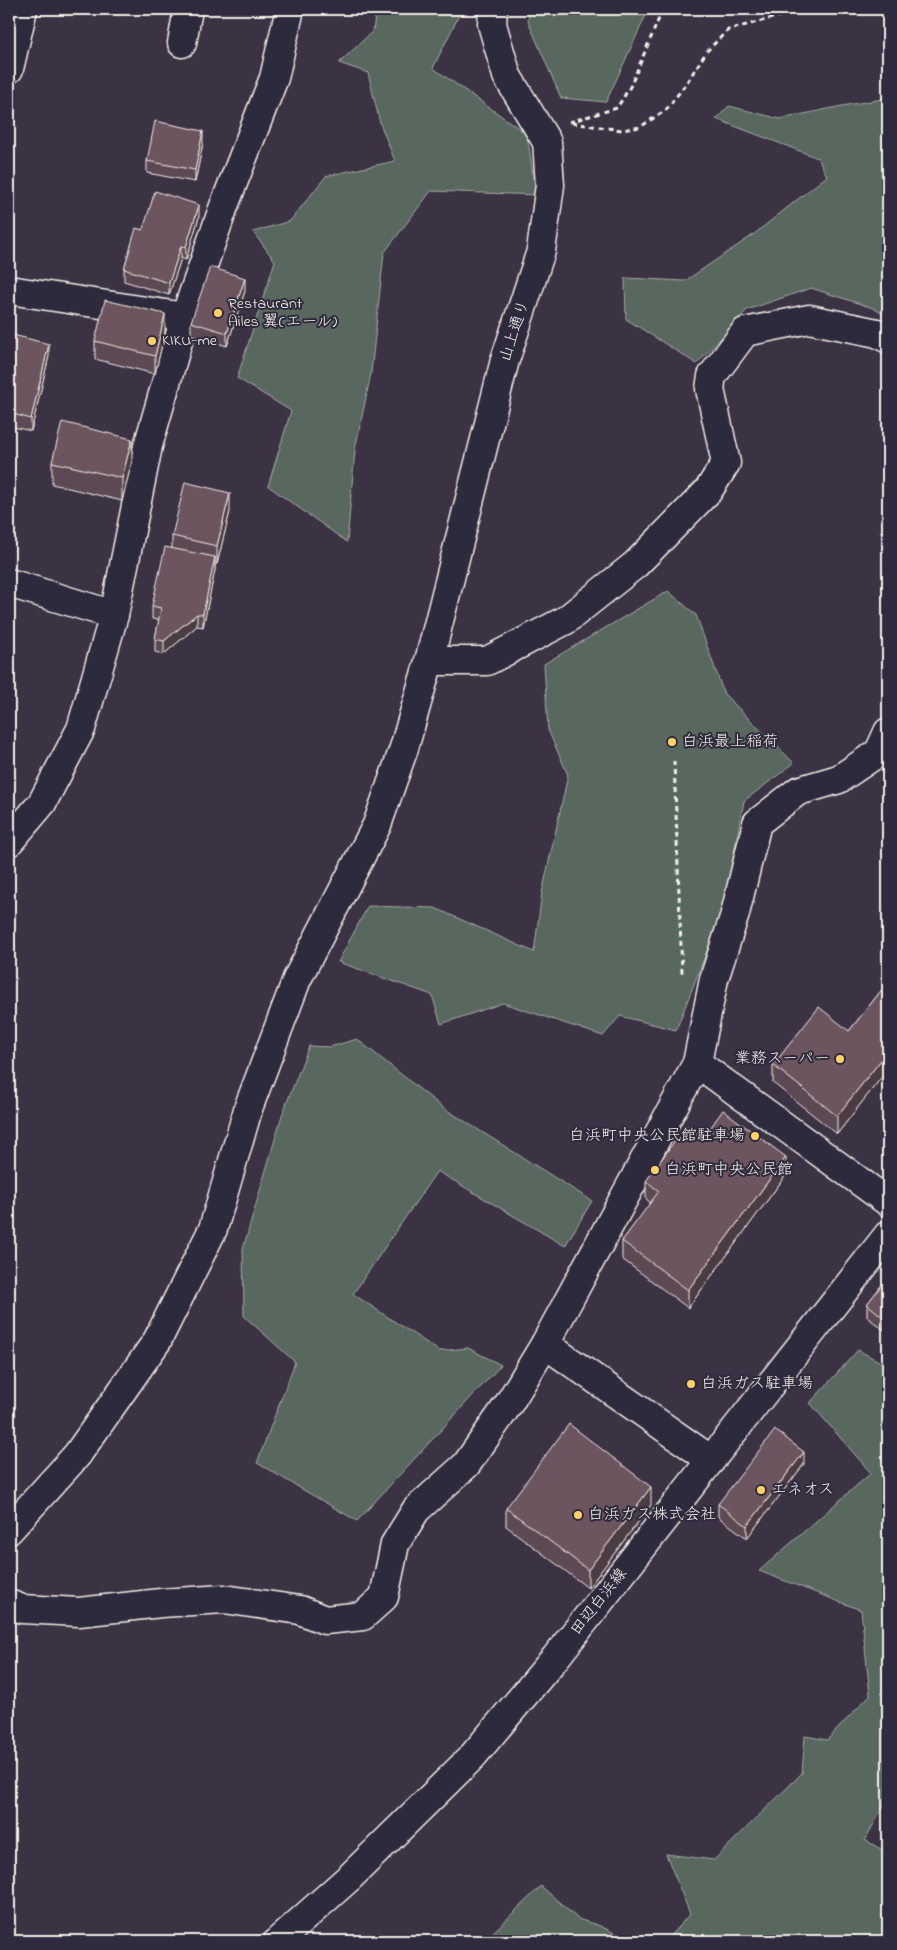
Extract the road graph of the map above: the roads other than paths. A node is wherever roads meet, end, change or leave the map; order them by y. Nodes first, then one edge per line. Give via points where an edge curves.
1 (23, 9) edge
2 (188, 9) edge
3 (290, 9) edge
4 (493, 9) edge
5 (182, 43) dead end
6 (9, 68) edge
7 (9, 290) edge
8 (185, 317) junction
9 (888, 339) edge
10 (9, 583) edge
11 (114, 615) junction
12 (429, 661) junction
13 (888, 732) edge
14 (9, 842) edge
15 (697, 1063) junction
16 (888, 1202) edge
17 (888, 1235) edge
18 (545, 1344) junction
19 (710, 1460) junction
20 (9, 1530) edge
21 (9, 1604) edge
22 (278, 1941) edge

1 - 6 street
2 - 5 street
3 - 8 street via 274,78
4 - 12 street, 山上通り via 492,24 507,76 547,142 550,185 541,251 505,360
7 - 8 street
8 - 11 street via 148,446
9 - 12 street via 877,333 809,319 745,332 712,376 710,389 726,463 708,491 636,564 566,620 488,661
10 - 11 street
11 - 14 street via 82,729 42,803
12 - 20 street, 山上通り via 377,825 293,988 249,1106 213,1229 157,1341 77,1454
13 - 15 street via 879,752 871,758 839,779 798,791 757,823 735,914 714,979
15 - 16 street
15 - 18 street
17 - 19 street, 田辺白浜線
18 - 19 street
18 - 21 street via 466,1465 416,1510 395,1544 384,1596 363,1616 325,1620 300,1610 224,1599 79,1612 22,1609
19 - 22 street, 田辺白浜線 via 556,1657 472,1757

